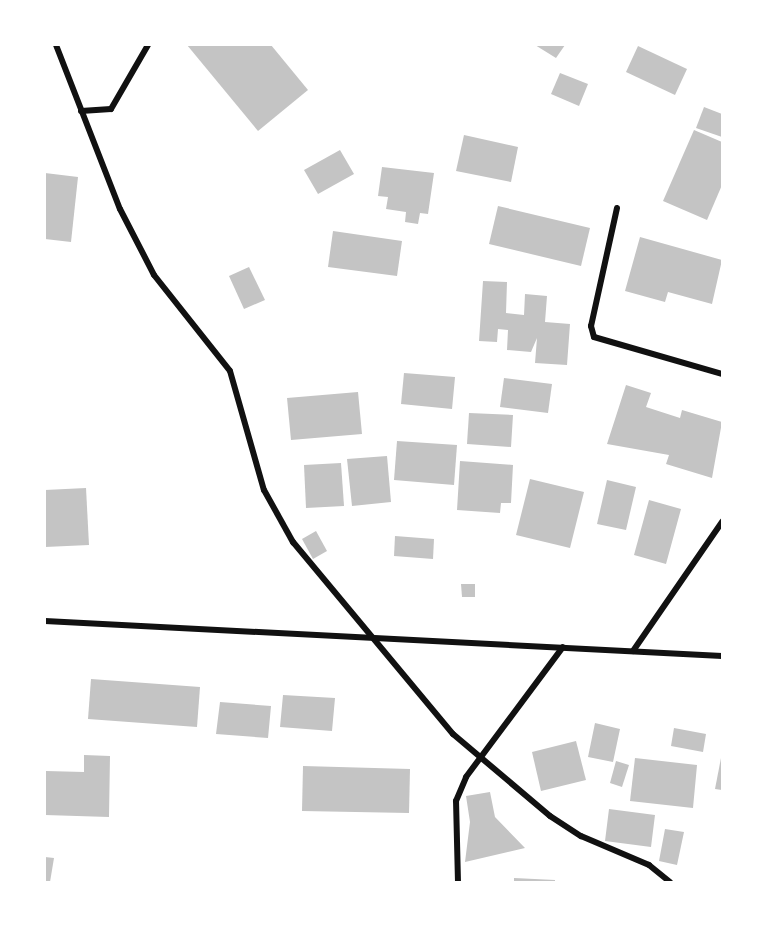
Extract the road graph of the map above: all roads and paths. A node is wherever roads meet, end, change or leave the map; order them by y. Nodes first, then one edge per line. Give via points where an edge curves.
1 (56, 45) edge
2 (148, 45) edge
3 (81, 111) junction
4 (616, 208) dead end
5 (722, 374) edge
6 (722, 522) edge
7 (45, 621) edge
8 (372, 641) junction
9 (563, 648) junction
10 (633, 651) junction
11 (722, 656) edge
12 (479, 755) junction
13 (458, 882) edge
14 (670, 882) edge

1 - 3 street
2 - 3 street via 111,109
3 - 8 street via 154,275 230,371 264,490 293,542
4 - 5 street via 591,326 594,337
6 - 10 street
7 - 8 street
8 - 9 street
8 - 12 street via 447,728
9 - 10 street
9 - 12 street
10 - 11 street
12 - 13 street via 456,801
12 - 14 street via 550,816 581,836 649,865

